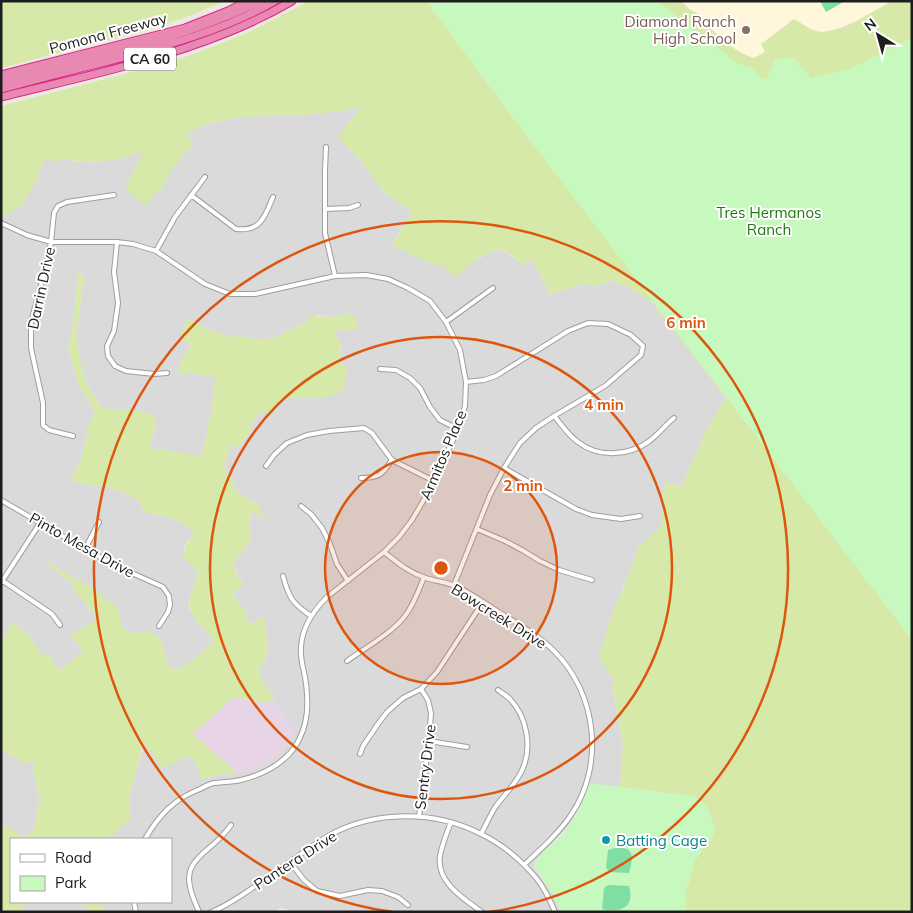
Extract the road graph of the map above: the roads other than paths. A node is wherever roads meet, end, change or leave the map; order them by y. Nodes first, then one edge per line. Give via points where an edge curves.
1 (248, 1) edge
2 (261, 1) edge
3 (275, 1) edge
4 (292, 1) edge
5 (1, 75) edge
6 (1, 82) edge
7 (1, 89) edge
8 (1, 97) edge
9 (326, 147) dead end
10 (205, 177) dead end
11 (114, 195) dead end
12 (191, 195) junction
13 (273, 197) dead end
14 (358, 204) dead end
15 (324, 209) junction
16 (1, 224) edge
17 (51, 242) junction
18 (117, 242) junction
19 (156, 251) junction
20 (334, 276) junction
21 (493, 288) dead end
22 (446, 322) junction
23 (380, 369) dead end
24 (167, 373) dead end
25 (466, 382) junction
26 (554, 416) junction
27 (674, 418) dead end
28 (458, 429) junction
29 (73, 436) dead end
30 (392, 460) junction
31 (266, 466) dead end
32 (504, 468) junction
33 (361, 478) dead end
34 (434, 481) junction
35 (1, 500) edge
36 (301, 506) dead end
37 (640, 516) dead end
38 (100, 522) dead end
39 (40, 523) junction
40 (477, 529) junction
41 (85, 549) junction
42 (384, 552) junction
43 (283, 576) dead end
44 (424, 577) junction
45 (592, 580) dead end
46 (348, 581) junction
47 (2, 582) edge
48 (454, 585) junction
49 (483, 602) junction
50 (311, 616) junction
51 (60, 626) dead end
52 (159, 626) dead end
53 (347, 661) dead end
54 (421, 690) junction
55 (498, 690) dead end
56 (429, 741) junction
57 (467, 747) dead end
58 (360, 754) dead end
59 (419, 817) junction
60 (451, 822) junction
61 (231, 825) dead end
62 (481, 834) junction
63 (146, 838) edge
64 (290, 862) junction
65 (524, 865) junction
66 (408, 905) dead end
67 (199, 912) edge
68 (211, 912) edge
69 (482, 912) edge
70 (555, 912) edge

1 - 5 highway, Pomona Freeway / CA 60 via 185,28
2 - 6 highway via 168,38
3 - 7 highway via 202,34
4 - 8 highway, CA 60 via 226,33 156,58
9 - 15 street
10 - 12 street
11 - 17 street, Darrin Drive via 58,206 54,213
12 - 13 street via 236,229 245,230 263,220
12 - 19 street
14 - 15 street via 349,208
15 - 20 street via 325,233
16 - 17 street, Armitos Place
17 - 18 street, Armitos Place
17 - 29 street, Darrin Drive via 31,322 31,348 43,403 43,425 49,430
18 - 19 street, Armitos Place
18 - 24 street via 114,272 118,304 114,331 107,346 108,356 115,366 126,370
19 - 20 street, Armitos Place via 205,284 230,294 255,294
20 - 22 street, Armitos Place via 366,275 388,279 430,301
21 - 22 street
22 - 25 street, Armitos Place via 460,350
23 - 28 street via 396,370 410,378 440,420
25 - 26 street via 496,376 568,331 588,323 608,324 631,335 643,346 642,355 605,386
25 - 28 street, Armitos Place via 465,406
26 - 27 street via 580,444 613,453 643,445
26 - 32 street via 520,443
28 - 34 street, Armitos Place
30 - 31 street via 372,433 364,428 307,435 288,443
30 - 33 street via 384,473
30 - 34 street
32 - 37 street via 576,510 621,519
32 - 40 street
34 - 42 street, Armitos Place via 412,520
35 - 39 street, Pinto Mesa Drive
36 - 46 street via 322,528
38 - 41 street
39 - 41 street, Pinto Mesa Drive
39 - 47 street
40 - 45 street via 559,570
40 - 48 street
41 - 52 street, Pinto Mesa Drive via 163,587 170,605
42 - 44 street, Bowcreek Drive via 402,567
42 - 46 street, Armitos Place
43 - 50 street via 291,598
44 - 48 street, Bowcreek Drive
44 - 53 street via 405,616
46 - 50 street, Armitos Place via 327,597
47 - 51 street via 52,614
48 - 49 street, Bowcreek Drive
49 - 54 street via 437,672
49 - 65 street, Bowcreek Drive via 554,651 576,680 589,715 592,734 591,766 580,798 560,830
50 - 63 street, Armitos Place via 301,646 307,717 294,748 262,774 212,784 186,794 166,810
54 - 56 street, Sentry Drive via 432,713
54 - 58 street via 403,698 387,712
55 - 62 street via 510,698 524,722 527,752 520,774
56 - 57 street
56 - 59 street, Sentry Drive
59 - 60 street, Pantera Drive
59 - 64 street, Pantera Drive via 387,817 346,827
60 - 62 street, Pantera Drive
60 - 69 street via 440,858 442,870 458,895
61 - 67 street via 193,863 189,872
62 - 65 street, Pantera Drive
64 - 66 street via 317,891 340,896 368,890 382,891
64 - 68 street, Pantera Drive via 240,897
65 - 70 street, Pantera Drive via 545,890

